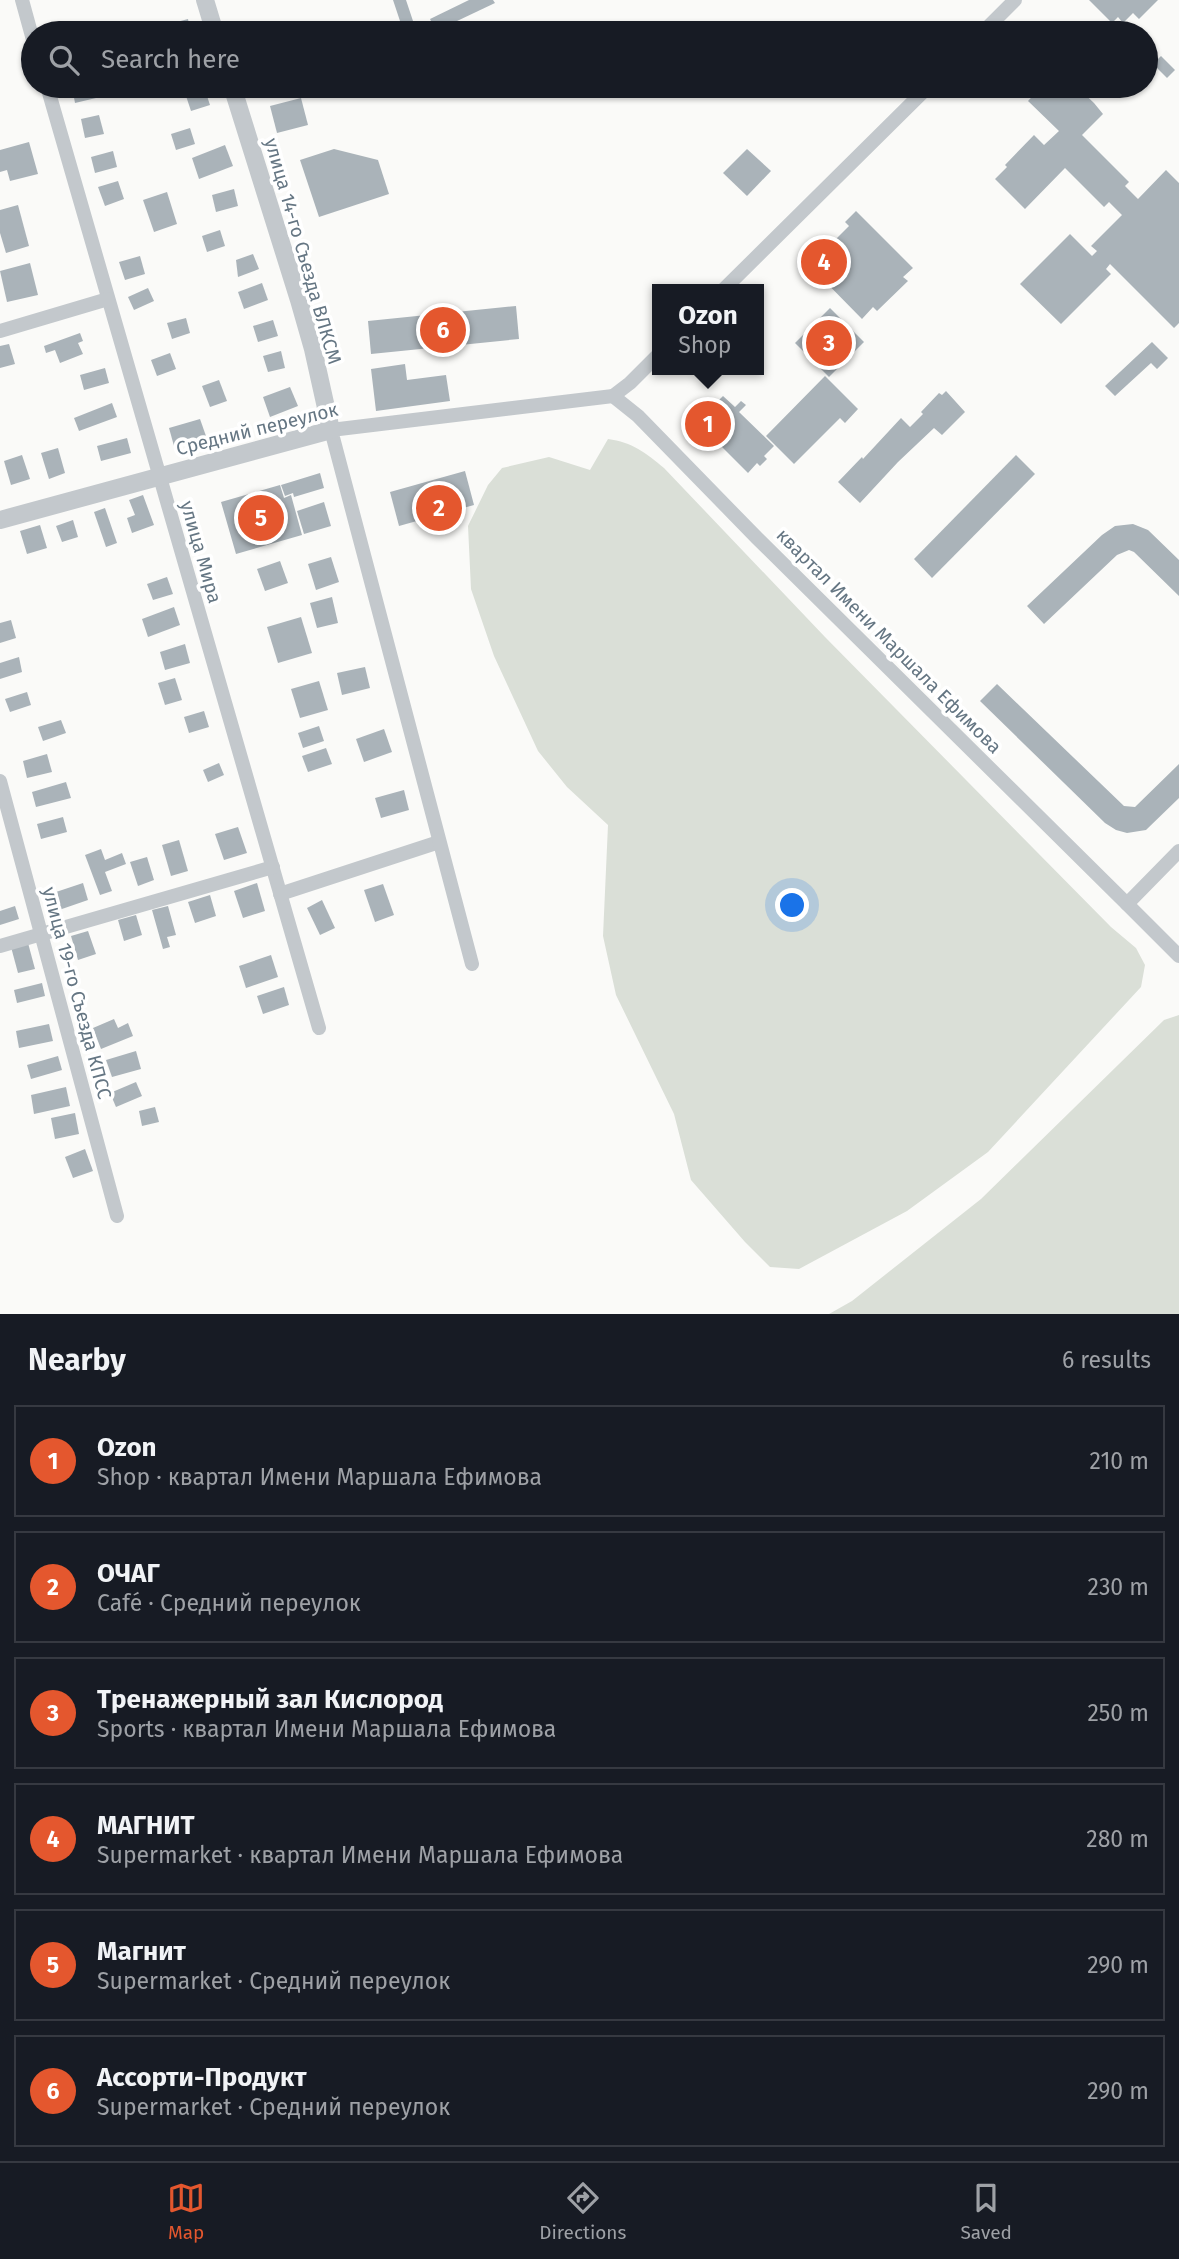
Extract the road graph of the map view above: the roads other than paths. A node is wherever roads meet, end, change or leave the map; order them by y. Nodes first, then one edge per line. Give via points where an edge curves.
1 (22, 0) edge
2 (205, 0) edge
3 (1015, 0) edge
4 (28, 21) edge
5 (211, 21) edge
6 (994, 21) edge
7 (50, 98) edge
8 (236, 98) edge
9 (917, 98) edge
10 (729, 284) edge
11 (108, 299) junction
12 (0, 331) edge
13 (652, 361) edge
14 (613, 396) junction
15 (331, 430) junction
16 (159, 476) junction
17 (0, 520) edge
18 (0, 780) edge
19 (439, 842) junction
20 (1179, 851) edge
21 (273, 867) junction
22 (280, 894) junction
23 (1127, 904) junction
24 (42, 934) junction
25 (0, 946) edge
26 (1179, 956) edge
27 (472, 964) dead end
28 (319, 1028) dead end
29 (117, 1216) dead end

1 - 4 street
2 - 5 street
3 - 6 street
7 - 11 street, улица Мира
8 - 15 street, улица 14-го Съезда ВЛКСМ via 309,337
9 - 10 street
11 - 12 street
11 - 16 street, улица Мира
13 - 14 street
14 - 15 street, Средний переулок
14 - 23 street, квартал Имени Маршала Ефимова
15 - 16 street, Средний переулок
15 - 19 street
16 - 17 street, Средний переулок
16 - 21 street, улица Мира
18 - 24 street, улица 19-го Съезда КПСС
19 - 22 street
19 - 27 street
20 - 23 street
21 - 22 street, улица Мира
21 - 24 street
22 - 28 street, улица Мира
23 - 26 street, квартал Имени Маршала Ефимова
24 - 25 street
24 - 29 street, улица 19-го Съезда КПСС

